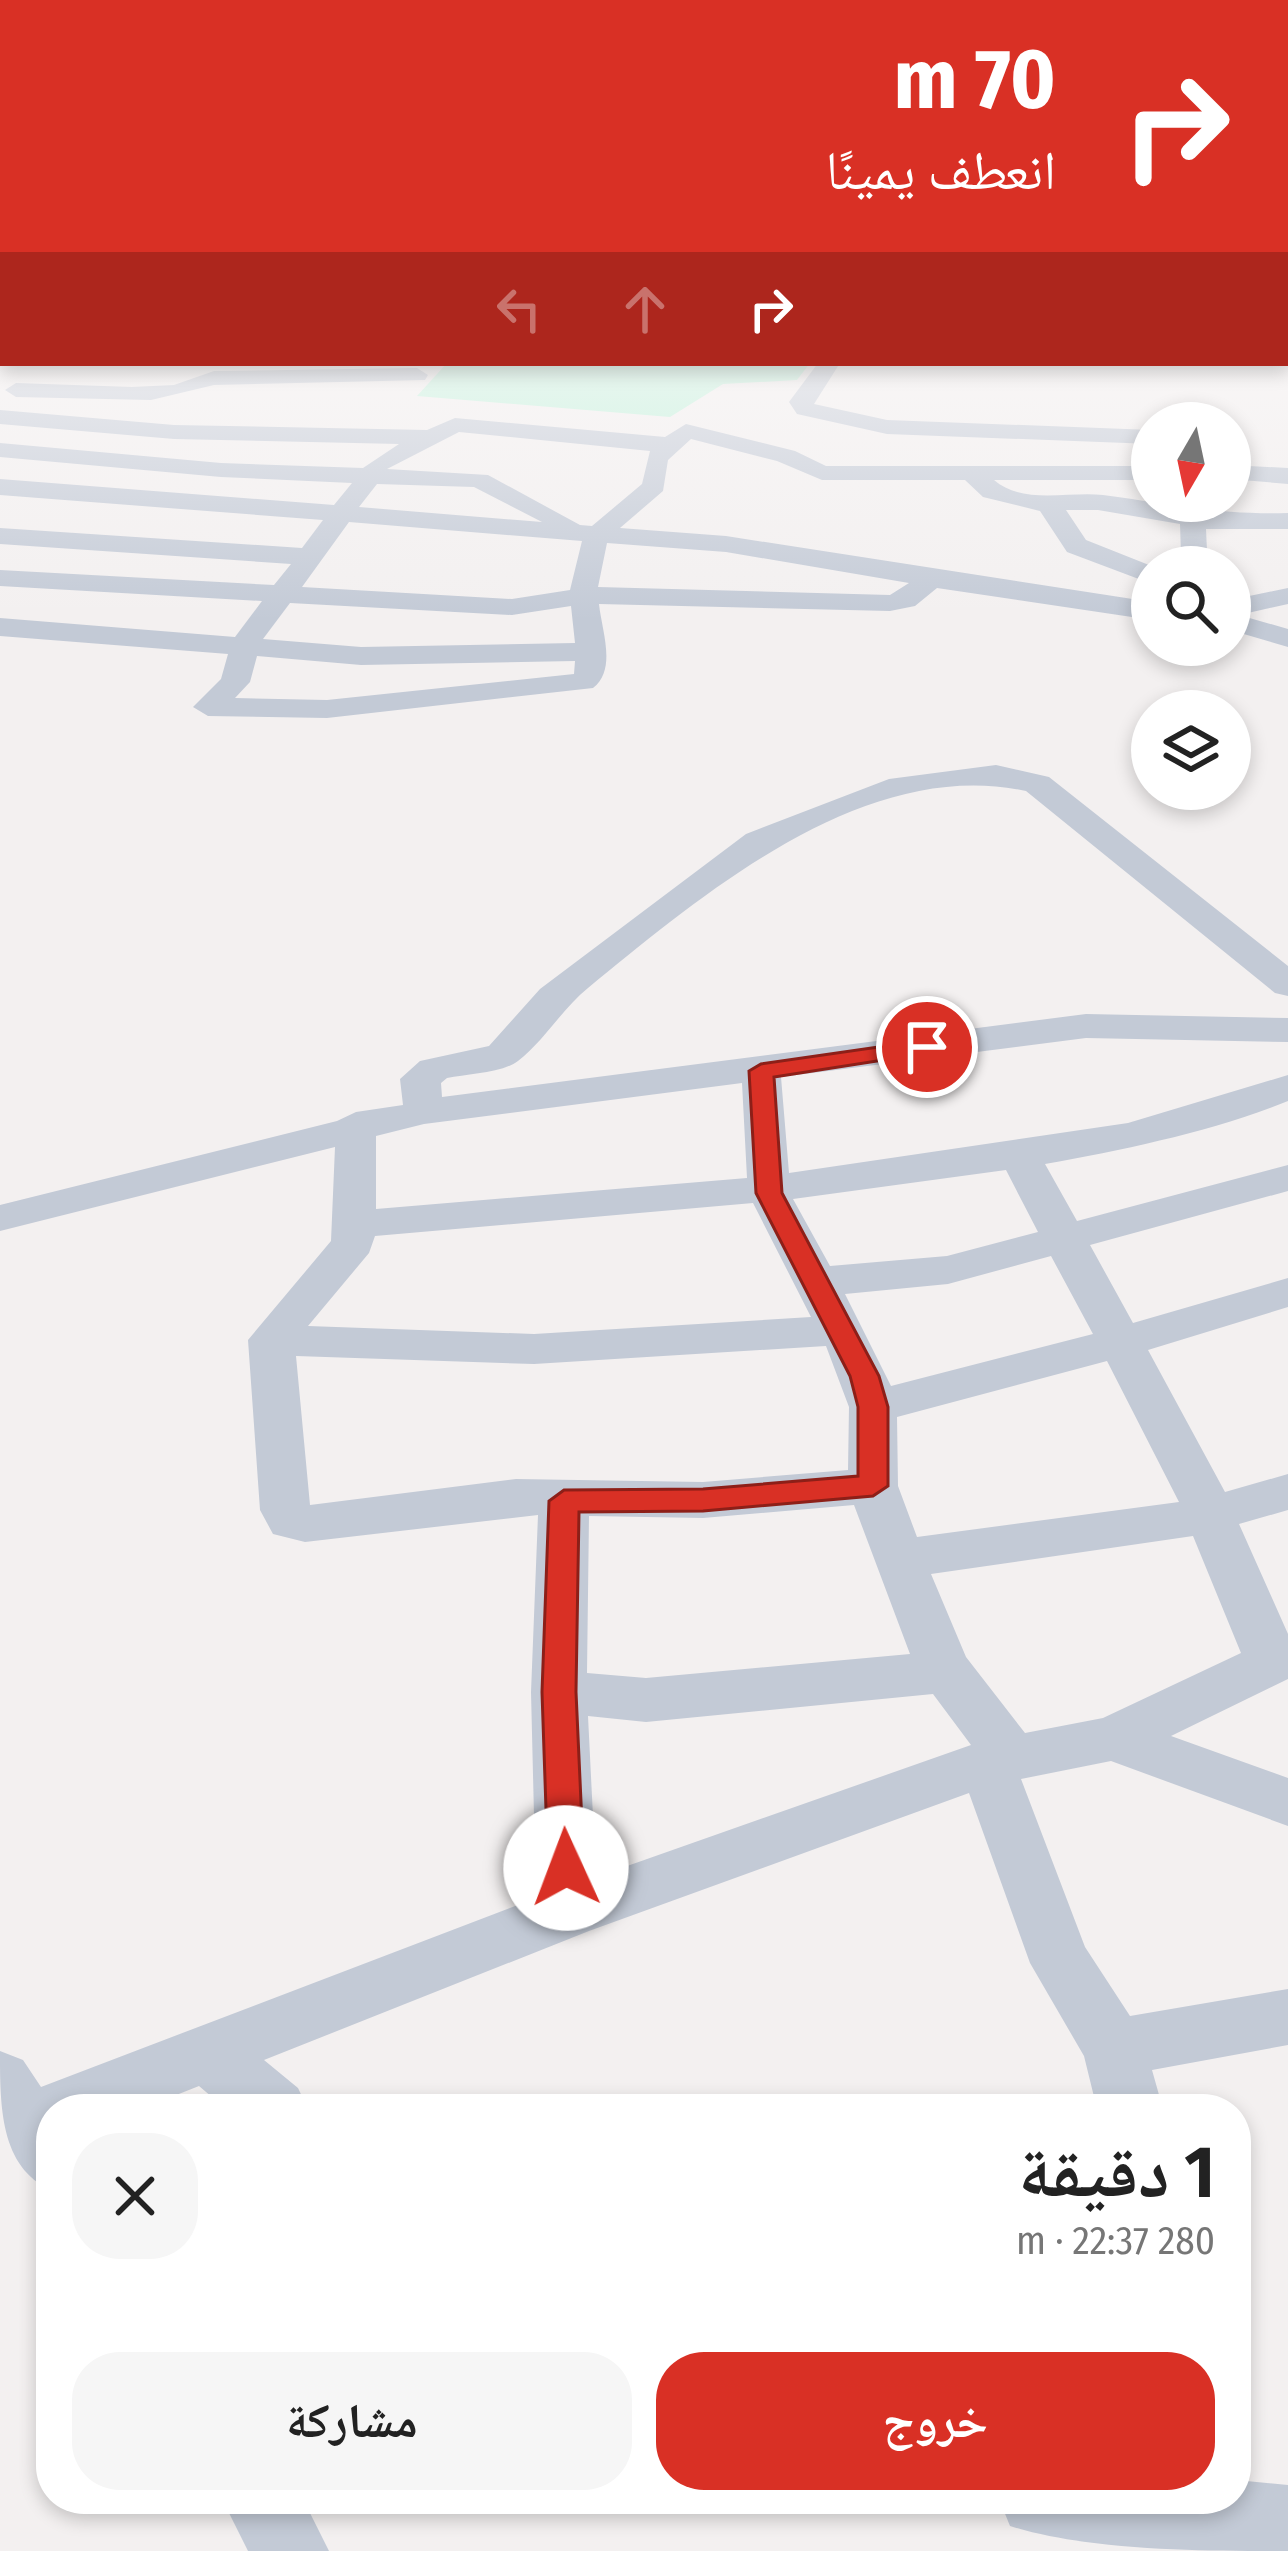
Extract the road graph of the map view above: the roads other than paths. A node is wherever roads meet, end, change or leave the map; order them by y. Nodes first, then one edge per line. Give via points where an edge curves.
1 (102, 382) edge
2 (192, 382) edge
3 (410, 382) edge
4 (816, 382) edge
5 (0, 389) edge
6 (97, 392) junction
7 (152, 393) junction
8 (816, 412) junction
9 (0, 417) edge
10 (121, 428) junction
11 (527, 430) junction
12 (363, 434) junction
13 (428, 436) junction
14 (1131, 436) edge
15 (667, 445) junction
16 (0, 450) edge
17 (90, 456) junction
18 (786, 456) junction
19 (1093, 473) junction
20 (1131, 473) edge
21 (1251, 473) edge
22 (1288, 476) edge
23 (974, 477) junction
24 (369, 478) junction
25 (478, 480) junction
26 (0, 487) edge
27 (40, 489) junction
28 (1098, 502) junction
29 (1049, 504) junction
30 (1131, 509) edge
31 (341, 515) junction
32 (0, 521) edge
33 (1251, 521) edge
34 (1288, 521) edge
35 (593, 535) junction
36 (0, 536) edge
37 (312, 557) junction
38 (1131, 567) edge
39 (0, 578) edge
40 (931, 579) junction
41 (1251, 586) edge
42 (285, 596) junction
43 (583, 596) junction
44 (1285, 604) edge
45 (1131, 607) edge
46 (1251, 609) edge
47 (1251, 621) edge
48 (0, 627) edge
49 (1288, 638) edge
50 (245, 644) junction
51 (593, 652) junction
52 (1288, 985) edge
53 (1288, 1030) edge
54 (761, 1071) junction
55 (1288, 1088) edge
56 (424, 1112) junction
57 (356, 1124) junction
58 (1019, 1155) junction
59 (1288, 1178) edge
60 (769, 1193) junction
61 (0, 1218) edge
62 (356, 1224) junction
63 (1065, 1240) junction
64 (816, 1282) junction
65 (1288, 1292) edge
66 (842, 1330) junction
67 (271, 1340) junction
68 (1118, 1343) junction
69 (873, 1407) junction
70 (873, 1486) junction
71 (1288, 1492) edge
72 (564, 1501) junction
73 (1212, 1516) junction
74 (901, 1558) junction
75 (1280, 1658) edge
76 (947, 1672) junction
77 (559, 1692) junction
78 (1113, 1738) junction
79 (999, 1759) junction
80 (1288, 1802) edge
81 (567, 1912) junction
82 (1288, 2017) edge
83 (1114, 2048) junction
84 (207, 2053) junction
85 (99, 2094) edge
86 (257, 2094) edge
87 (1126, 2094) edge
88 (269, 2514) edge
89 (292, 2551) edge

1 - 6 street
2 - 7 street
3 - 12 street
4 - 8 street via 800,406
5 - 6 street
6 - 7 street
7 - 10 street
8 - 14 street via 887,427
8 - 18 street
9 - 10 street
10 - 12 street
10 - 17 street
11 - 13 street via 455,424
11 - 15 street
11 - 25 street
12 - 13 street
13 - 24 street via 379,463
15 - 18 street via 694,430
15 - 35 street via 656,458 654,486
16 - 17 street
17 - 24 street
17 - 27 street
18 - 23 street via 822,473
19 - 20 street
19 - 23 street
19 - 28 street
21 - 22 street
23 - 29 street via 1009,499
24 - 25 street
24 - 31 street
25 - 35 street
26 - 27 street
27 - 31 street
27 - 32 street
28 - 29 street
28 - 30 street
29 - 38 street via 1076,546
31 - 35 street
31 - 37 street
33 - 34 street
35 - 40 street via 726,544
35 - 43 street
36 - 37 street
37 - 42 street
39 - 42 street
40 - 43 street via 905,600 862,605
40 - 45 street
41 - 44 street
42 - 43 street via 512,608
42 - 50 street
43 - 51 street
44 - 46 street
47 - 49 street
48 - 50 street
50 - 51 street via 361,656
50 - 51 street via 236,682 208,707 351,707 582,682
52 - 56 street via 1037,784 996,775 901,786 758,842 553,997 502,1055 420,1079
53 - 54 street via 1086,1025
54 - 56 street
54 - 60 street
55 - 58 street via 1201,1119
56 - 57 street
57 - 61 street
57 - 62 street
58 - 60 street
58 - 63 street
59 - 63 street
60 - 62 street
60 - 64 street
62 - 67 street via 353,1244
63 - 64 street via 948,1270
63 - 68 street
64 - 66 street
65 - 68 street
66 - 67 street via 534,1348
66 - 69 street
67 - 72 street via 291,1521 472,1500
68 - 69 street
68 - 73 street
69 - 70 street
70 - 72 street
70 - 74 street
71 - 73 street
72 - 77 street
73 - 74 street
73 - 75 street
74 - 76 street
75 - 78 street
76 - 77 street via 646,1700
76 - 79 street
77 - 81 street
78 - 79 street
78 - 80 street
79 - 81 street
79 - 83 street via 1060,1963
81 - 84 street
82 - 83 street
83 - 87 street
84 - 85 street
84 - 86 street
88 - 89 street

